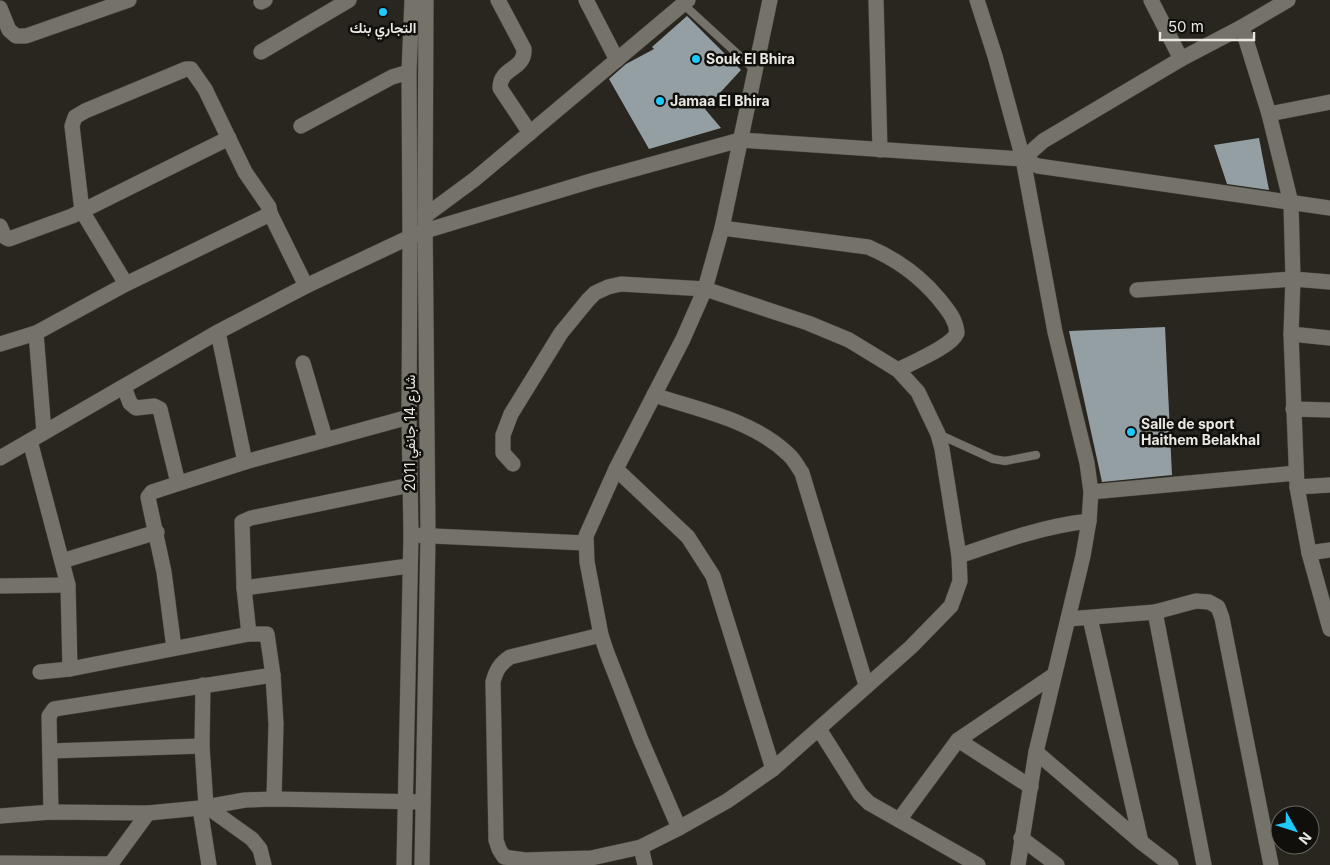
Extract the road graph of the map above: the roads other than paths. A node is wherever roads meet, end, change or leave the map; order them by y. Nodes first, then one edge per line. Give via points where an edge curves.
1 (129, 0) edge
2 (349, 0) edge
3 (412, 0) edge
4 (426, 0) edge
5 (498, 0) edge
6 (586, 0) edge
7 (876, 0) edge
8 (977, 0) edge
9 (1151, 0) edge
10 (1288, 0) edge
11 (684, 1) edge
12 (768, 2) edge
13 (0, 8) edge
14 (1242, 27) junction
15 (261, 52) dead end
16 (1181, 59) junction
17 (617, 60) junction
18 (755, 70) junction
19 (409, 72) junction
20 (1330, 102) edge
21 (1269, 114) junction
22 (301, 126) dead end
23 (530, 133) junction
24 (228, 138) junction
25 (740, 140) junction
26 (880, 150) junction
27 (1023, 160) junction
28 (1291, 203) junction
29 (1330, 208) edge
30 (82, 211) junction
31 (270, 213) junction
32 (425, 224) junction
33 (0, 226) edge
34 (722, 228) junction
35 (410, 237) junction
36 (1293, 279) junction
37 (1330, 282) edge
38 (126, 284) junction
39 (306, 286) junction
40 (705, 289) junction
41 (1137, 290) dead end
42 (218, 332) junction
43 (36, 333) junction
44 (1292, 334) junction
45 (1330, 338) edge
46 (0, 344) edge
47 (303, 363) dead end
48 (898, 370) junction
49 (124, 387) junction
50 (654, 395) junction
51 (1293, 409) junction
52 (1330, 410) edge
53 (409, 416) junction
54 (44, 432) junction
55 (938, 434) junction
56 (325, 438) junction
57 (30, 441) junction
58 (1036, 455) dead end
59 (0, 458) edge
60 (245, 462) junction
61 (513, 464) dead end
62 (616, 470) junction
63 (1296, 480) junction
64 (178, 483) junction
65 (410, 485) junction
66 (1330, 485) edge
67 (1091, 492) junction
68 (1089, 522) junction
69 (157, 532) junction
70 (411, 535) junction
71 (428, 536) junction
72 (585, 543) junction
73 (1330, 550) edge
74 (1309, 553) junction
75 (959, 556) junction
76 (62, 561) junction
77 (410, 566) junction
78 (68, 585) junction
79 (0, 586) edge
80 (244, 588) junction
81 (1155, 612) junction
82 (1090, 618) junction
83 (1068, 619) junction
84 (1330, 630) edge
85 (250, 634) junction
86 (601, 635) junction
87 (174, 648) junction
88 (70, 669) junction
89 (40, 672) dead end
90 (273, 674) junction
91 (1054, 675) junction
92 (203, 685) junction
93 (866, 685) junction
94 (819, 729) junction
95 (958, 740) junction
96 (202, 746) junction
97 (50, 751) junction
98 (1036, 752) junction
99 (773, 769) junction
100 (1031, 787) junction
101 (274, 799) junction
102 (405, 802) junction
103 (423, 802) junction
104 (203, 807) junction
105 (52, 812) junction
106 (148, 813) junction
107 (0, 816) edge
108 (899, 820) junction
109 (679, 828) junction
110 (1021, 838) junction
111 (1141, 842) junction
112 (640, 847) junction
113 (0, 863) edge
114 (970, 863) edge
115 (22, 864) edge
116 (110, 864) edge
117 (209, 865) edge
118 (264, 865) edge
119 (404, 865) edge
120 (422, 865) edge
121 (645, 865) edge
122 (1018, 865) edge
123 (1057, 865) edge
124 (1171, 865) edge
125 (1204, 865) edge
126 (1271, 865) edge

1 - 13 street via 26,36 16,36 9,30
2 - 15 street
3 - 19 street, شارع 14 جانفي 2011
4 - 32 street, شارع 14 جانفي 2011
5 - 23 street via 524,49 521,62 503,76 500,88
6 - 17 street
7 - 26 street
8 - 27 street
9 - 16 street
10 - 14 street
11 - 17 street
11 - 18 lane
12 - 18 street
14 - 16 street
14 - 21 street
16 - 27 street via 1044,141
17 - 23 street
18 - 25 street
19 - 22 street via 392,77
19 - 35 street, شارع 14 جانفي 2011
20 - 21 street
21 - 28 street
23 - 32 street
24 - 30 street
24 - 30 street via 205,89 191,69 85,111 75,117 72,126
24 - 31 street
25 - 26 street
25 - 32 street
25 - 34 street
26 - 27 street
27 - 28 street via 1038,166
27 - 67 street via 1055,332
28 - 29 street
28 - 36 street
30 - 33 street via 9,239
30 - 38 street
31 - 38 street
31 - 39 street
32 - 35 street
32 - 71 street, شارع 14 جانفي 2011
34 - 40 street
34 - 48 street via 868,247 886,254 925,282 950,313 956,333 936,350
35 - 39 street
35 - 53 street, شارع 14 جانفي 2011
36 - 37 street
36 - 41 street
36 - 44 street
38 - 43 street
39 - 42 street
40 - 48 street via 808,323 841,337
40 - 50 street
40 - 61 street via 621,284 602,290 588,300 562,333 505,426 503,453
42 - 49 street
42 - 60 street
43 - 46 street
43 - 54 street
44 - 45 street
44 - 51 street
47 - 56 street
48 - 55 street via 918,392
49 - 54 street
49 - 64 street via 130,403 136,408 154,406 160,410
50 - 62 street
50 - 93 street via 748,427 790,455 802,473
51 - 52 street
51 - 63 street
53 - 56 street
53 - 65 street, شارع 14 جانفي 2011
54 - 57 street
55 - 58 lane via 993,459 1005,461
55 - 75 street
56 - 60 street
57 - 59 street
57 - 76 street
60 - 64 street
62 - 72 street via 589,527
62 - 99 street via 688,537 713,576
63 - 66 street
63 - 67 street
63 - 74 street
64 - 69 street via 152,492 148,497
65 - 70 street, شارع 14 جانفي 2011
65 - 80 street via 242,522
67 - 68 street
68 - 75 street via 1060,524
68 - 83 street
69 - 76 street
69 - 87 street
70 - 71 street
70 - 77 street, شارع 14 جانفي 2011
71 - 72 street
71 - 103 street, شارع 14 جانفي 2011
72 - 86 street
73 - 74 street
74 - 84 street
75 - 93 street via 960,581 951,606 911,647
76 - 78 street
77 - 80 street
77 - 102 street, شارع 14 جانفي 2011
78 - 79 street
78 - 88 street
80 - 85 street
81 - 82 street
81 - 125 street
81 - 126 street via 1196,601 1209,602 1218,608
82 - 83 street
82 - 111 street
83 - 91 street
85 - 87 street
85 - 90 street via 267,634
86 - 109 street via 637,731
86 - 112 street via 510,657 501,662 495,672 496,840 504,857 518,860 591,858
87 - 88 street
88 - 89 street
90 - 92 street
90 - 101 street via 276,724
91 - 95 street
91 - 98 street
92 - 96 street
92 - 97 street via 54,709 49,716
93 - 94 street
94 - 99 street
94 - 108 street via 860,794
95 - 100 street
95 - 108 street
96 - 97 street
96 - 104 street
97 - 105 street
98 - 100 street
98 - 111 street
99 - 109 street via 727,801
100 - 110 street
101 - 102 street
101 - 104 street
102 - 103 street
102 - 119 street, شارع 14 جانفي 2011
103 - 120 street, شارع 14 جانفي 2011
104 - 106 street
104 - 117 street
104 - 118 street via 252,839 260,849
105 - 106 street
105 - 107 street
106 - 116 street
108 - 114 street
109 - 112 street
110 - 122 street
110 - 123 street
111 - 124 street
112 - 121 street
113 - 115 street
115 - 116 street

